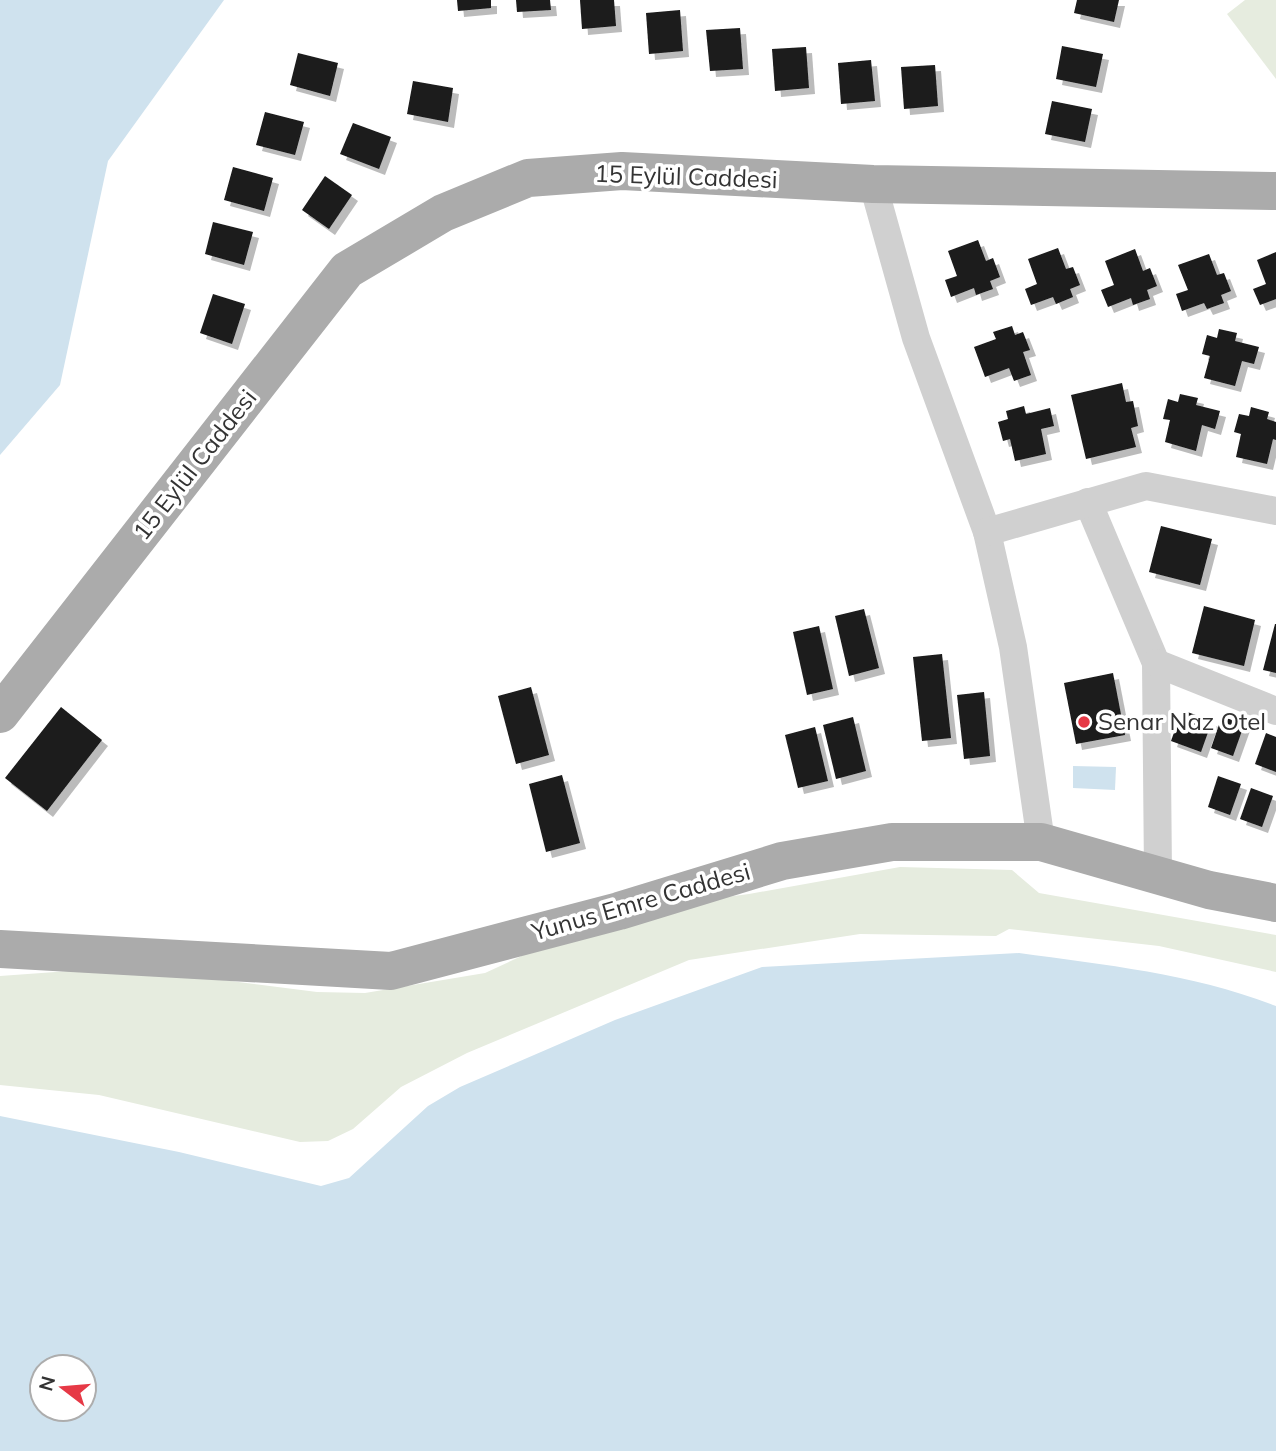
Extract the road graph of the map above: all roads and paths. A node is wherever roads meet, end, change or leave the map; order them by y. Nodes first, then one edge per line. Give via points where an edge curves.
1 (873, 184) junction
2 (1276, 191) edge
3 (1088, 502) junction
4 (1276, 511) edge
5 (986, 532) junction
6 (1156, 663) junction
7 (1276, 710) edge
8 (0, 714) edge
9 (1041, 842) junction
10 (1158, 874) junction
11 (1276, 903) edge
12 (3, 946) edge

1 - 2 main road, 15 Eylül Caddesi
1 - 5 street via 916,338
1 - 8 main road, 15 Eylül Caddesi via 622,171 528,178 443,214 347,270
3 - 4 street via 1146,486
3 - 5 street
3 - 6 street
5 - 9 street via 1013,647
6 - 7 street
6 - 10 street
9 - 10 main road, Yunus Emre Caddesi
9 - 12 main road, Yunus Emre Caddesi via 892,842 782,861 619,911 391,971
10 - 11 main road, Yunus Emre Caddesi

